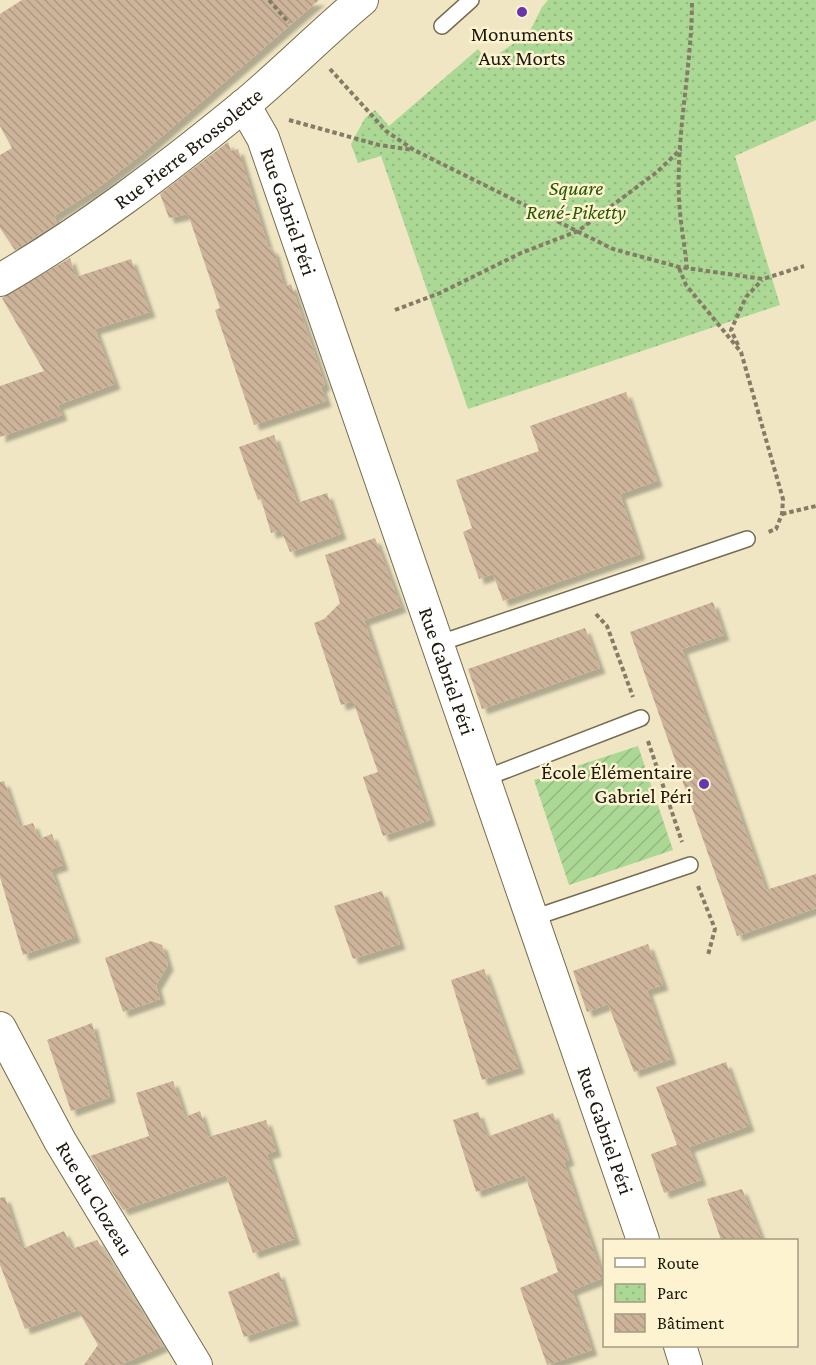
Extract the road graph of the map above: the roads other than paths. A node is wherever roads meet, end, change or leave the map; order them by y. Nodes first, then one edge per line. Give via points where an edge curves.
1 (362, 0) edge
2 (471, 0) edge
3 (442, 26) dead end
4 (244, 105) junction
5 (0, 280) edge
6 (747, 539) road end
7 (437, 644) junction
8 (641, 718) road end
9 (483, 779) junction
10 (690, 865) road end
11 (530, 919) junction
12 (0, 1028) edge
13 (643, 1239) edge
14 (680, 1347) edge
15 (196, 1365) edge
16 (686, 1365) edge

1 - 4 street, Rue Pierre Brossolette
2 - 3 lane
4 - 5 street, Rue Pierre Brossolette via 104,216
4 - 7 street, Rue Gabriel Péri via 263,138
6 - 7 lane
7 - 9 street, Rue Gabriel Péri
8 - 9 lane
9 - 11 street, Rue Gabriel Péri
10 - 11 lane
11 - 13 street, Rue Gabriel Péri
12 - 15 street, Rue du Clozeau via 60,1141
14 - 16 street

